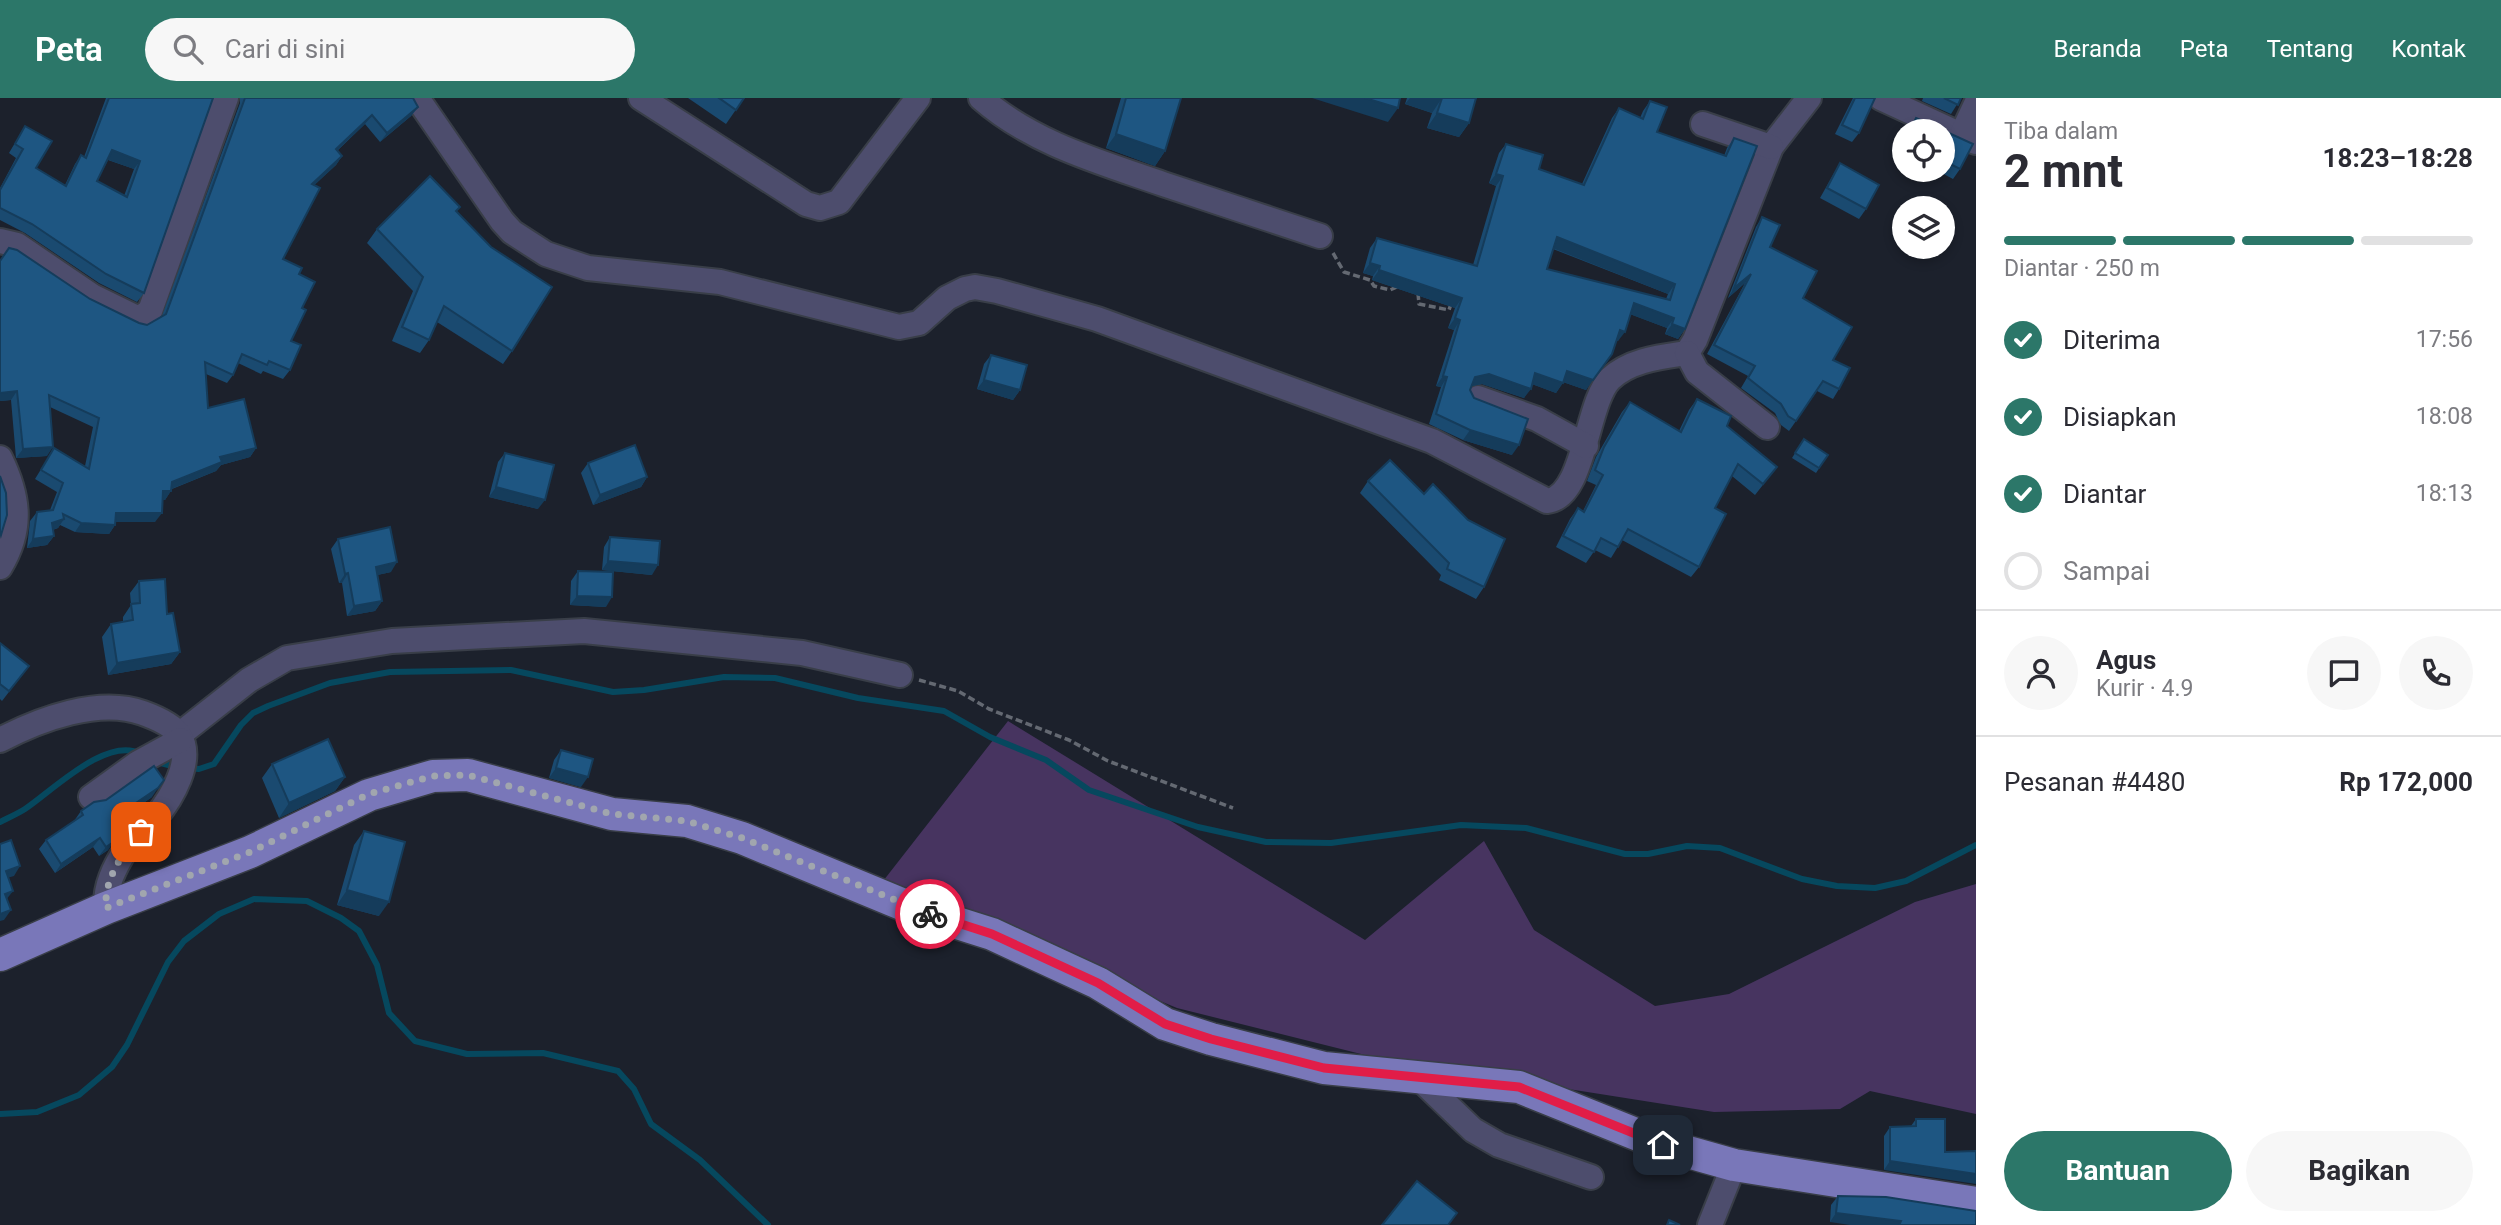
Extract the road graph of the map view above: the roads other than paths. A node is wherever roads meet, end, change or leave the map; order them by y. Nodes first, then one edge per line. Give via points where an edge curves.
1 (226, 98) edge
2 (417, 98) edge
3 (641, 98) edge
4 (918, 98) edge
5 (981, 98) edge
6 (1809, 98) edge
7 (1881, 98) edge
8 (1976, 103) edge
9 (1703, 124) dead end
10 (1969, 139) edge
11 (1771, 147) junction
12 (1320, 236) road end
13 (0, 241) edge
14 (1687, 353) junction
15 (1478, 398) edge
16 (1767, 427) dead end
17 (1586, 446) junction
18 (0, 458) edge
19 (0, 566) edge
20 (900, 675) road end
21 (179, 737) junction
22 (0, 740) edge
23 (91, 797) dead end
24 (106, 908) junction
25 (0, 955) edge
26 (1419, 1078) junction
27 (1734, 1165) junction
28 (1591, 1177) dead end
29 (1976, 1203) edge
30 (1710, 1225) edge

1 - 13 street via 150,311 139,319 92,296 17,245
2 - 17 street via 512,232 561,261 720,282 899,327 919,323 965,289 975,286 997,291 1110,324 1432,441 1547,501 1564,489
3 - 4 street via 806,204 820,208 839,202
5 - 12 street via 1007,120 1102,163
6 - 11 street
7 - 10 street
8 - 10 street
9 - 11 street
11 - 14 street
14 - 16 street via 1697,372
14 - 17 street via 1636,363 1612,378 1595,404
15 - 17 street via 1537,419
18 - 19 street via 17,516 14,544
20 - 21 street via 802,653 584,631 392,641 287,658 249,680
21 - 22 street via 156,718 126,707 81,710
21 - 23 street
21 - 24 street via 183,754 176,783 162,808 127,847 105,889
24 - 25 main road
24 - 26 main road via 250,852 369,794 433,776 468,775 612,814 687,821 742,838 916,910 992,934 1098,983 1165,1024 1211,1039 1324,1068
26 - 27 main road via 1519,1087 1663,1145
26 - 28 street via 1474,1130 1499,1145
27 - 29 main road
27 - 30 street

